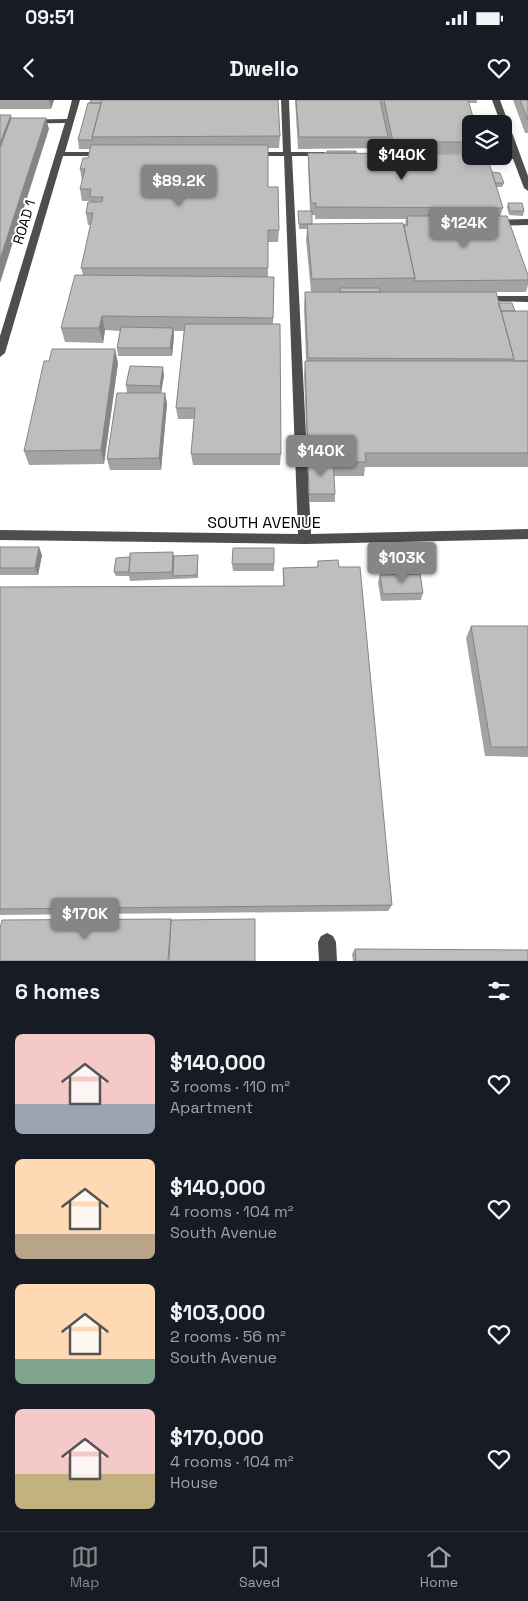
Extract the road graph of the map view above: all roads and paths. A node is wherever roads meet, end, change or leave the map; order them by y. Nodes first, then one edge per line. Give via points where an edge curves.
1 (285, 100) edge
2 (496, 100) edge
3 (79, 101) edge
4 (69, 121) junction
5 (0, 122) edge
6 (59, 154) junction
7 (119, 154) edge
8 (238, 154) edge
9 (288, 154) junction
10 (336, 154) edge
11 (512, 157) edge
12 (517, 157) junction
13 (528, 188) edge
14 (528, 222) edge
15 (480, 223) edge
16 (472, 299) edge
17 (528, 299) edge
18 (0, 353) edge
19 (528, 534) edge
20 (0, 535) edge
21 (306, 539) junction
22 (327, 942) dead end
23 (328, 961) edge

1 - 9 street
2 - 12 street
3 - 4 street, ROAD 1
4 - 5 street
4 - 6 street, ROAD 1
6 - 7 street
6 - 18 street, ROAD 1
8 - 9 street
9 - 10 street
9 - 21 street
11 - 12 street
12 - 13 street
14 - 15 street
16 - 17 street
19 - 21 street, SOUTH AVENUE
20 - 21 street, SOUTH AVENUE
22 - 23 street

